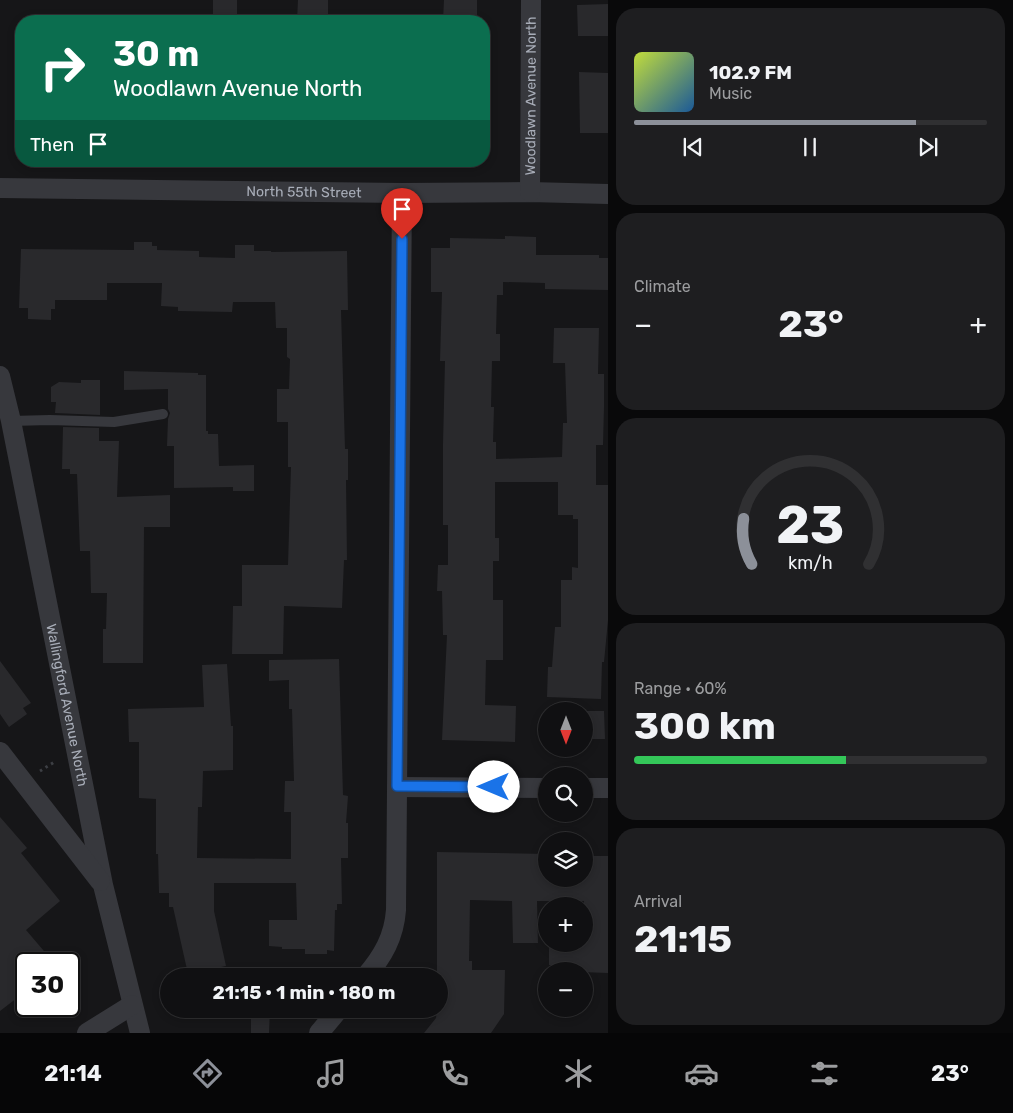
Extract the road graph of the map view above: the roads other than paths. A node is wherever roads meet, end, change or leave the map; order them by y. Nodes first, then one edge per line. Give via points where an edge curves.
1 (531, 0) edge
2 (0, 188) edge
3 (530, 192) junction
4 (402, 193) junction
5 (608, 194) edge
6 (0, 376) edge
7 (163, 414) dead end
8 (11, 421) junction
9 (0, 752) edge
10 (397, 786) junction
11 (538, 788) edge
12 (593, 788) edge
13 (608, 788) edge
14 (103, 885) junction
15 (372, 968) edge
16 (132, 1005) junction
17 (332, 1018) edge
18 (86, 1033) edge
19 (140, 1033) edge
20 (319, 1033) edge

1 - 3 street, Woodlawn Avenue North
2 - 4 street, North 55th Street
3 - 4 street, North 55th Street
3 - 5 street, North 55th Street
4 - 10 street
6 - 8 street, Wallingford Avenue North
7 - 8 lane via 114,422
8 - 14 street, Wallingford Avenue North
9 - 14 street
10 - 11 street
10 - 15 street via 395,923 386,949
12 - 13 street
14 - 16 street, Wallingford Avenue North
16 - 18 street
16 - 19 street, Wallingford Avenue North
17 - 20 street

